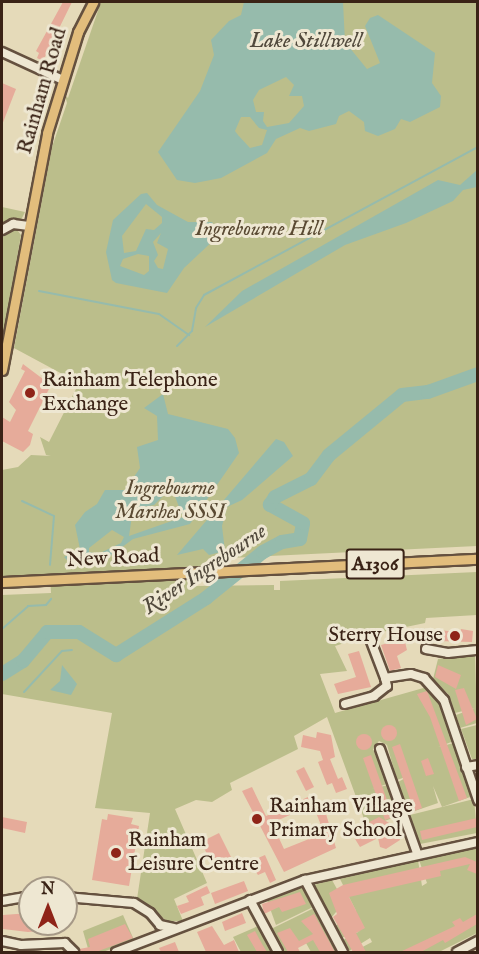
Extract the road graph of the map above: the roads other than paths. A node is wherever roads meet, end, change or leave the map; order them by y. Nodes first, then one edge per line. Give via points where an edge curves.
1 (93, 2) edge
2 (2, 52) edge
3 (63, 80) junction
4 (29, 226) junction
5 (2, 230) edge
6 (2, 370) edge
7 (477, 559) edge
8 (2, 582) edge
9 (369, 636) dead end
10 (426, 649) dead end
11 (477, 650) edge
12 (387, 678) junction
13 (345, 704) dead end
14 (380, 749) dead end
15 (477, 765) edge
16 (466, 767) junction
17 (477, 800) edge
18 (477, 842) edge
19 (417, 853) junction
20 (305, 880) junction
21 (78, 898) edge
22 (18, 899) edge
23 (250, 900) junction
24 (2, 902) edge
25 (160, 925) junction
26 (174, 928) junction
27 (157, 936) junction
28 (2, 941) edge
29 (477, 941) edge
30 (74, 952) edge
31 (116, 952) edge
32 (278, 952) edge
33 (343, 952) edge
34 (457, 952) edge

1 - 3 main road, Rainham Road
2 - 3 street
3 - 4 main road, Rainham Road via 46,133
4 - 5 street via 13,224
4 - 6 main road, Rainham Road
7 - 8 main road, New Road / A1306
9 - 12 street
10 - 11 street via 448,653
12 - 13 street via 387,686 374,696
12 - 16 street via 411,674 433,686 444,700
14 - 19 street
15 - 16 street
16 - 17 street
18 - 19 street
19 - 20 street
20 - 23 street
20 - 33 street
21 - 25 street via 134,903
22 - 24 street
23 - 26 street
23 - 32 street
25 - 26 street
25 - 27 street
26 - 27 street
27 - 31 street
28 - 30 street via 21,945 65,943
29 - 34 street

